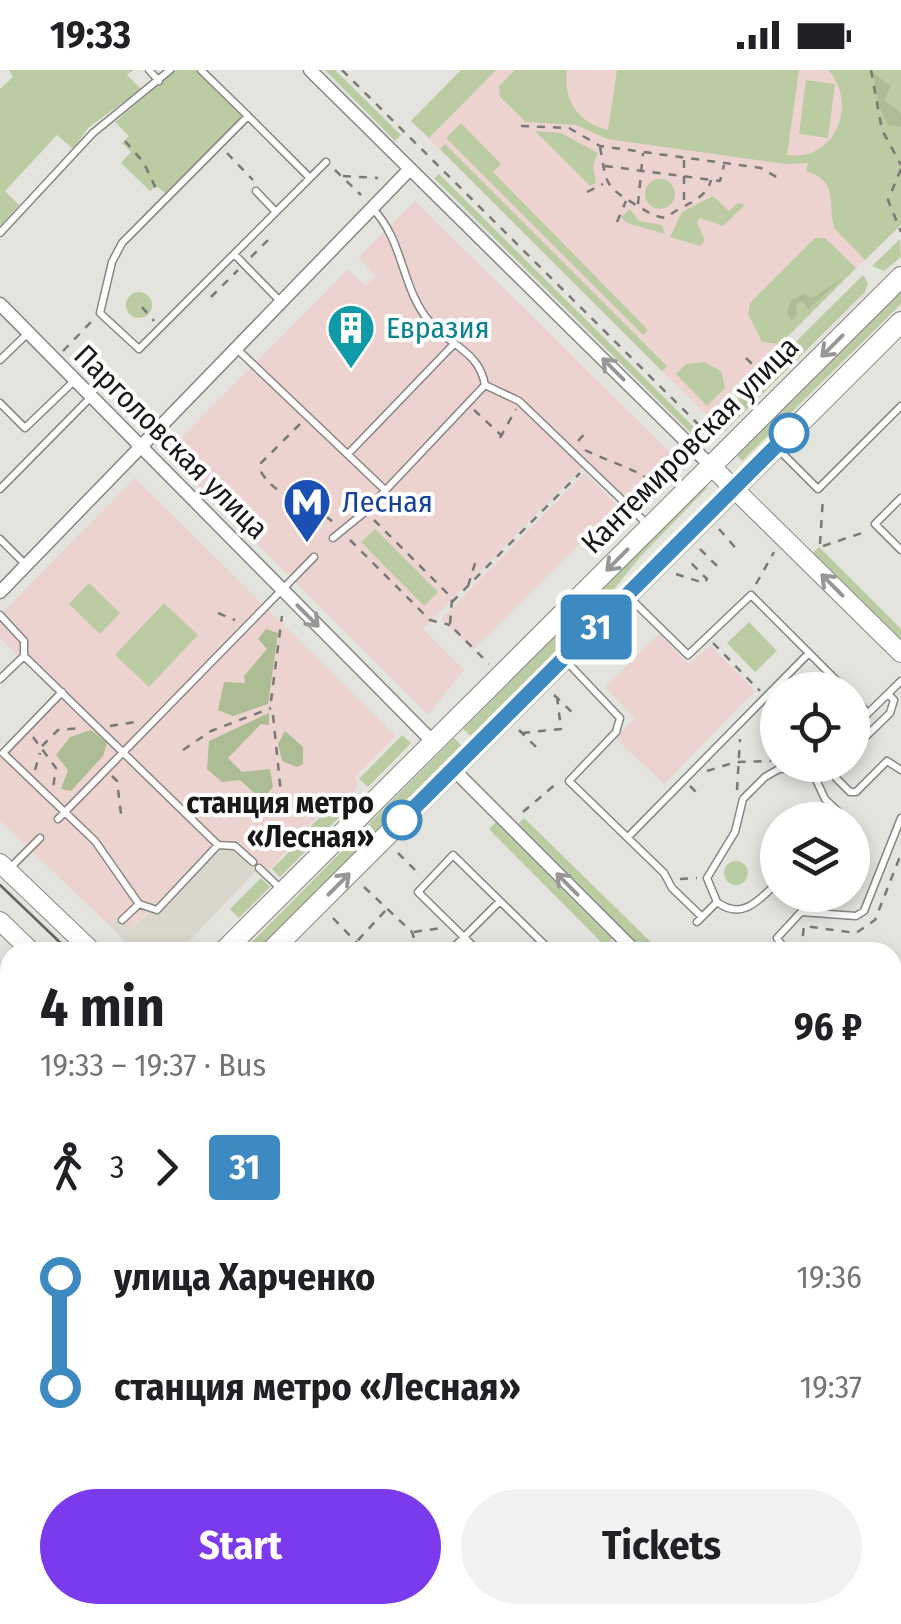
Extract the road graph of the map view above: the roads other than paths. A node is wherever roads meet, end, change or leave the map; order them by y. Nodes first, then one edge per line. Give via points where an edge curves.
1 (149, 70) edge
2 (170, 70) edge
3 (201, 70) edge
4 (310, 70) edge
5 (160, 81) junction
6 (248, 116) junction
7 (326, 162) road end
8 (410, 168) junction
9 (310, 178) junction
10 (256, 191) road end
11 (372, 208) junction
12 (276, 212) junction
13 (0, 233) edge
14 (234, 254) junction
15 (901, 277) edge
16 (281, 302) junction
17 (0, 305) edge
18 (900, 323) edge
19 (28, 333) junction
20 (453, 345) junction
21 (236, 348) junction
22 (0, 360) edge
23 (75, 380) junction
24 (485, 385) junction
25 (92, 396) junction
26 (0, 402) edge
27 (901, 406) edge
28 (141, 446) junction
29 (776, 446) junction
30 (348, 454) junction
31 (711, 466) junction
32 (734, 488) junction
33 (0, 489) edge
34 (386, 490) junction
35 (901, 498) edge
36 (650, 527) junction
37 (333, 538) dead end
38 (0, 539) edge
39 (901, 550) edge
40 (314, 557) dead end
41 (26, 565) junction
42 (282, 590) junction
43 (0, 592) edge
44 (627, 595) junction
45 (0, 616) edge
46 (809, 653) junction
47 (901, 654) edge
48 (24, 656) junction
49 (564, 658) junction
50 (828, 672) edge
51 (0, 679) edge
52 (901, 681) edge
53 (62, 692) junction
54 (888, 694) junction
55 (870, 711) edge
56 (870, 733) edge
57 (434, 743) junction
58 (124, 752) junction
59 (453, 769) junction
60 (901, 770) edge
61 (870, 778) edge
62 (763, 782) edge
63 (842, 782) edge
64 (866, 782) edge
65 (61, 815) junction
66 (901, 818) edge
67 (628, 837) junction
68 (40, 838) dead end
69 (218, 845) junction
70 (4, 867) edge
71 (284, 892) junction
72 (760, 896) edge
73 (500, 901) junction
74 (716, 902) junction
75 (138, 904) junction
76 (122, 920) dead end
77 (0, 921) edge
78 (464, 937) junction
79 (22, 942) edge
80 (83, 942) edge
81 (234, 942) edge
82 (280, 942) edge
83 (459, 942) edge
84 (469, 942) edge
85 (542, 942) edge
86 (626, 942) edge
87 (782, 942) edge

1 - 5 lane
2 - 5 lane
3 - 6 lane
4 - 8 street
5 - 13 lane via 93,133
6 - 9 lane
6 - 14 lane via 122,243 100,313 138,350
7 - 9 lane
8 - 11 street
31 -> 8 street
9 - 12 lane
10 - 12 lane
11 - 16 street
11 - 20 lane via 389,226 418,304
12 - 14 lane
14 - 16 lane
15 -> 31 main road, Кантемировская улица
16 - 21 street
17 - 19 street, Парголовская улица
18 - 29 main road, Кантемировская улица
19 - 22 lane
19 - 23 street, Парголовская улица
20 - 24 lane via 476,360
20 - 30 lane
21 - 28 street
21 - 30 lane
23 - 25 street, Парголовская улица
23 - 26 lane via 25,428
24 - 34 lane
24 - 36 lane via 520,401 573,446
25 - 28 street, Парголовская улица
25 - 33 lane
27 - 29 lane via 818,489
28 - 41 street
28 - 42 street, Парголовская улица
29 - 32 main road, Кантемировская улица
30 - 34 lane
31 - 32 street
31 - 36 main road, Кантемировская улица
32 - 44 main road, Кантемировская улица
47 -> 32 street
34 - 37 lane
35 - 39 lane via 875,524
36 -> 57 main road, Кантемировская улица
38 - 41 lane
40 - 42 lane
41 - 43 street
42 -> 57 street, Парголовская улица
42 - 58 lane
44 - 46 lane via 688,655 751,594
44 - 49 main road, Кантемировская улица
45 - 48 lane via 24,641
46 - 50 lane
46 - 67 lane
48 - 51 lane
48 - 53 lane
49 - 59 main road, Кантемировская улица
49 - 67 lane via 620,718 616,732 568,780
52 - 54 lane
53 - 58 lane
53 - 65 lane via 2,753
54 - 55 lane
54 - 56 lane via 894,700 890,714
57 - 71 main road, Кантемировская улица
58 - 65 lane
58 - 69 lane
82 -> 59 main road, Кантемировская улица
86 -> 59 street
60 - 61 lane via 887,761
62 - 74 lane via 743,799 735,832 707,878
63 - 64 lane via 856,792
65 - 75 lane via 95,841
66 - 87 lane via 864,911 856,916 808,910 780,932
67 - 74 lane via 699,919
68 - 70 lane
69 - 71 lane via 234,846
69 - 75 lane via 158,910
70 - 80 street
71 - 81 main road, Кантемировская улица
72 - 74 lane via 743,910 728,911
73 - 78 lane
73 - 78 lane via 453,855 418,892
73 - 85 lane
75 - 76 lane
77 - 79 street
78 - 83 lane
78 - 84 lane

